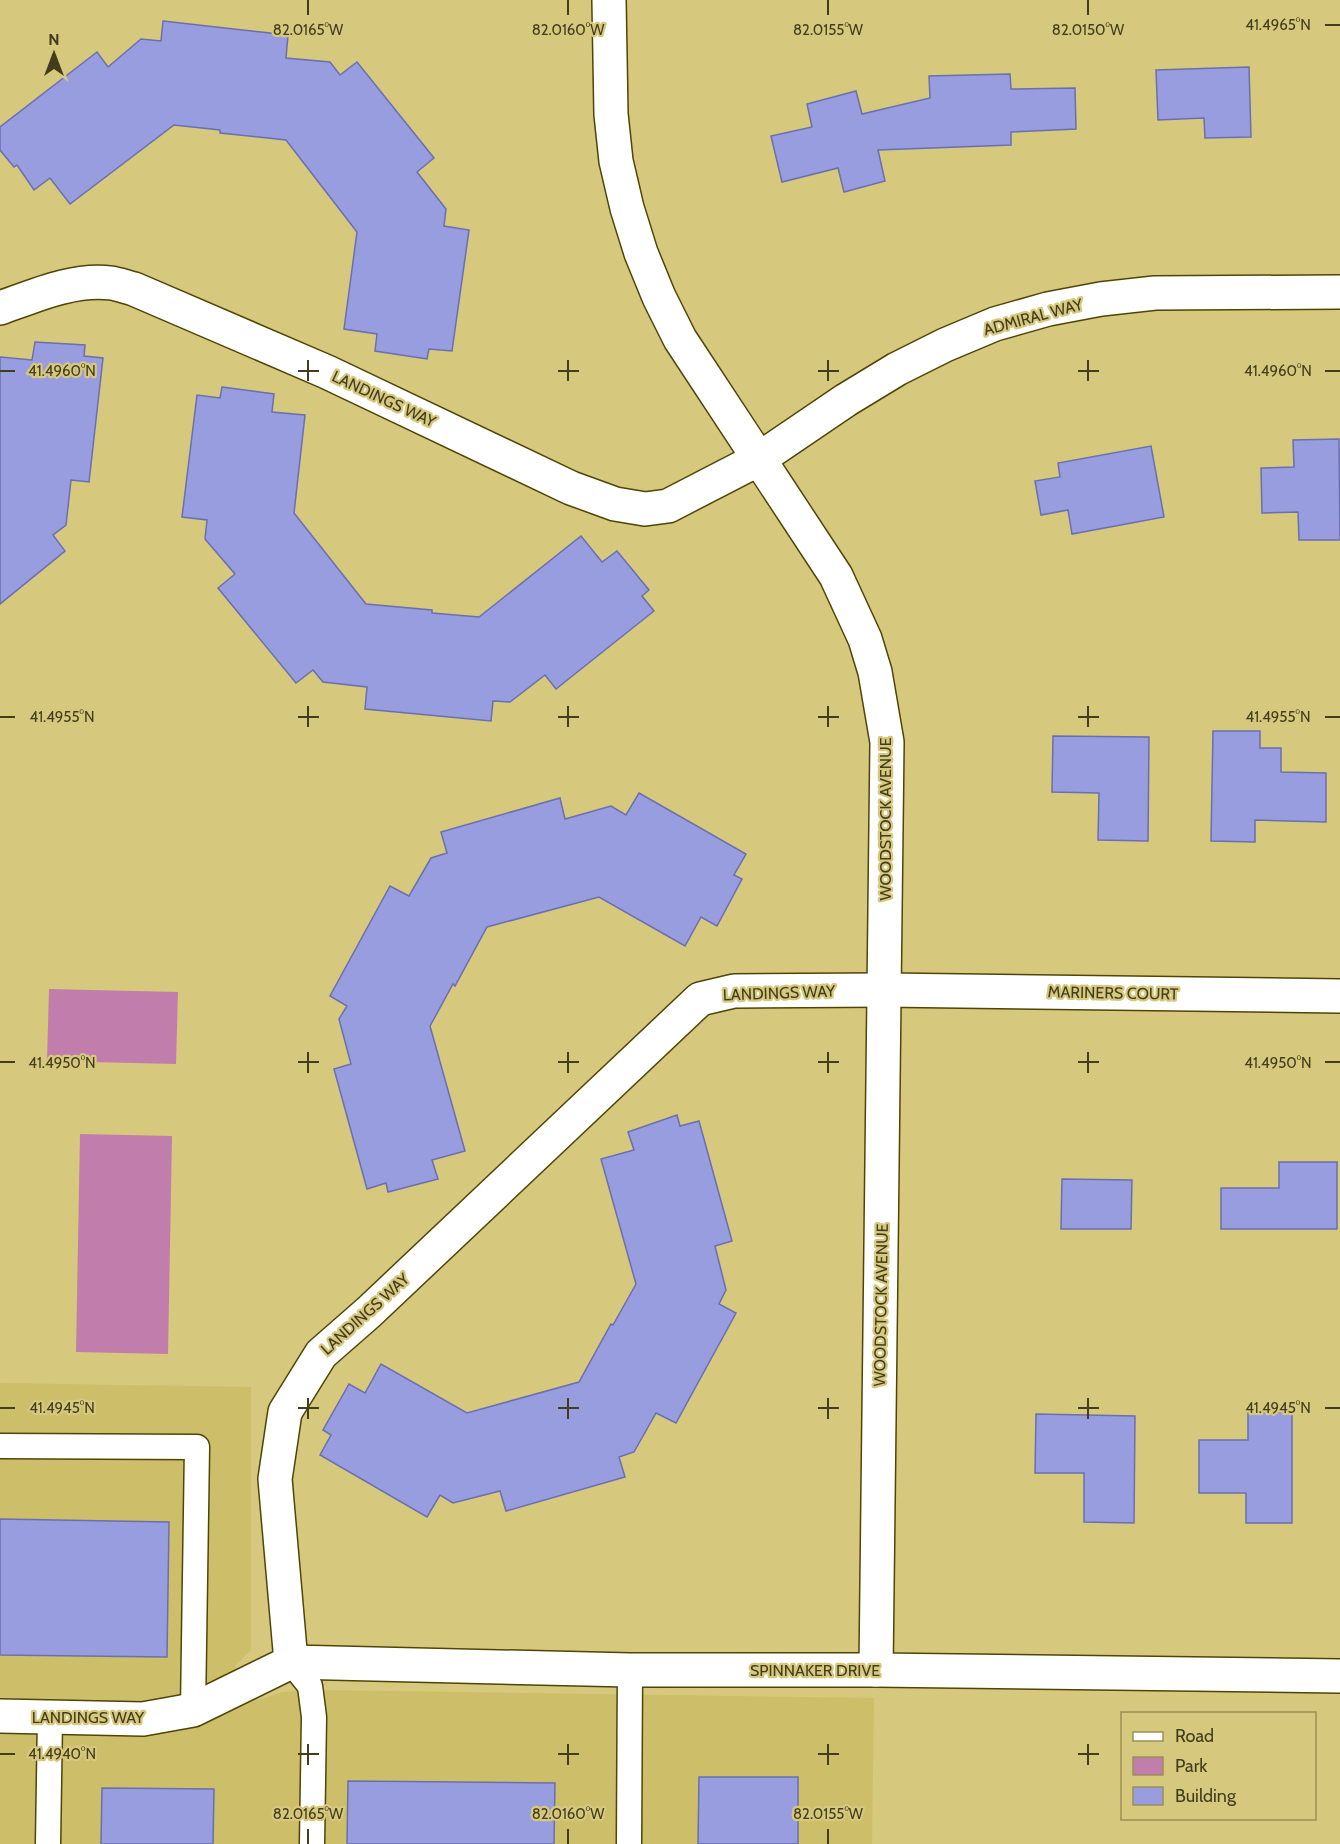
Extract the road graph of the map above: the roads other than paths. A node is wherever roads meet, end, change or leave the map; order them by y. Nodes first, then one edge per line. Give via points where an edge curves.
1 (609, 0) edge
2 (1340, 292) edge
3 (0, 308) edge
4 (759, 459) junction
5 (885, 990) junction
6 (1340, 996) edge
7 (0, 1446) edge
8 (291, 1662) junction
9 (630, 1670) junction
10 (876, 1670) junction
11 (1340, 1676) edge
12 (193, 1710) junction
13 (0, 1716) edge
14 (50, 1717) junction
15 (48, 1844) edge
16 (312, 1844) edge
17 (629, 1844) edge

1 - 4 street, WOODSTOCK AVENUE via 616,161 641,253 680,339
2 - 4 street, ADMIRAL WAY via 1155,293 1101,299 1027,315 945,345 897,369
3 - 4 street, LANDINGS WAY via 58,288 90,283 134,288 327,372 571,488 615,504 645,509 668,506
4 - 5 street, WOODSTOCK AVENUE via 836,576 865,639 875,672 887,741
5 - 6 street, MARINERS COURT
5 - 8 street, LANDINGS WAY via 734,991 700,999 321,1354 285,1412 275,1479
5 - 10 street, WOODSTOCK AVENUE
7 - 12 lane via 197,1447
8 - 9 street, SPINNAKER DRIVE
8 - 12 street, LANDINGS WAY
8 - 16 lane via 310,1686 314,1717
9 - 10 street, SPINNAKER DRIVE
9 - 17 lane
10 - 11 street, SPINNAKER DRIVE
12 - 14 street, LANDINGS WAY via 143,1719
13 - 14 street, LANDINGS WAY
14 - 15 lane

